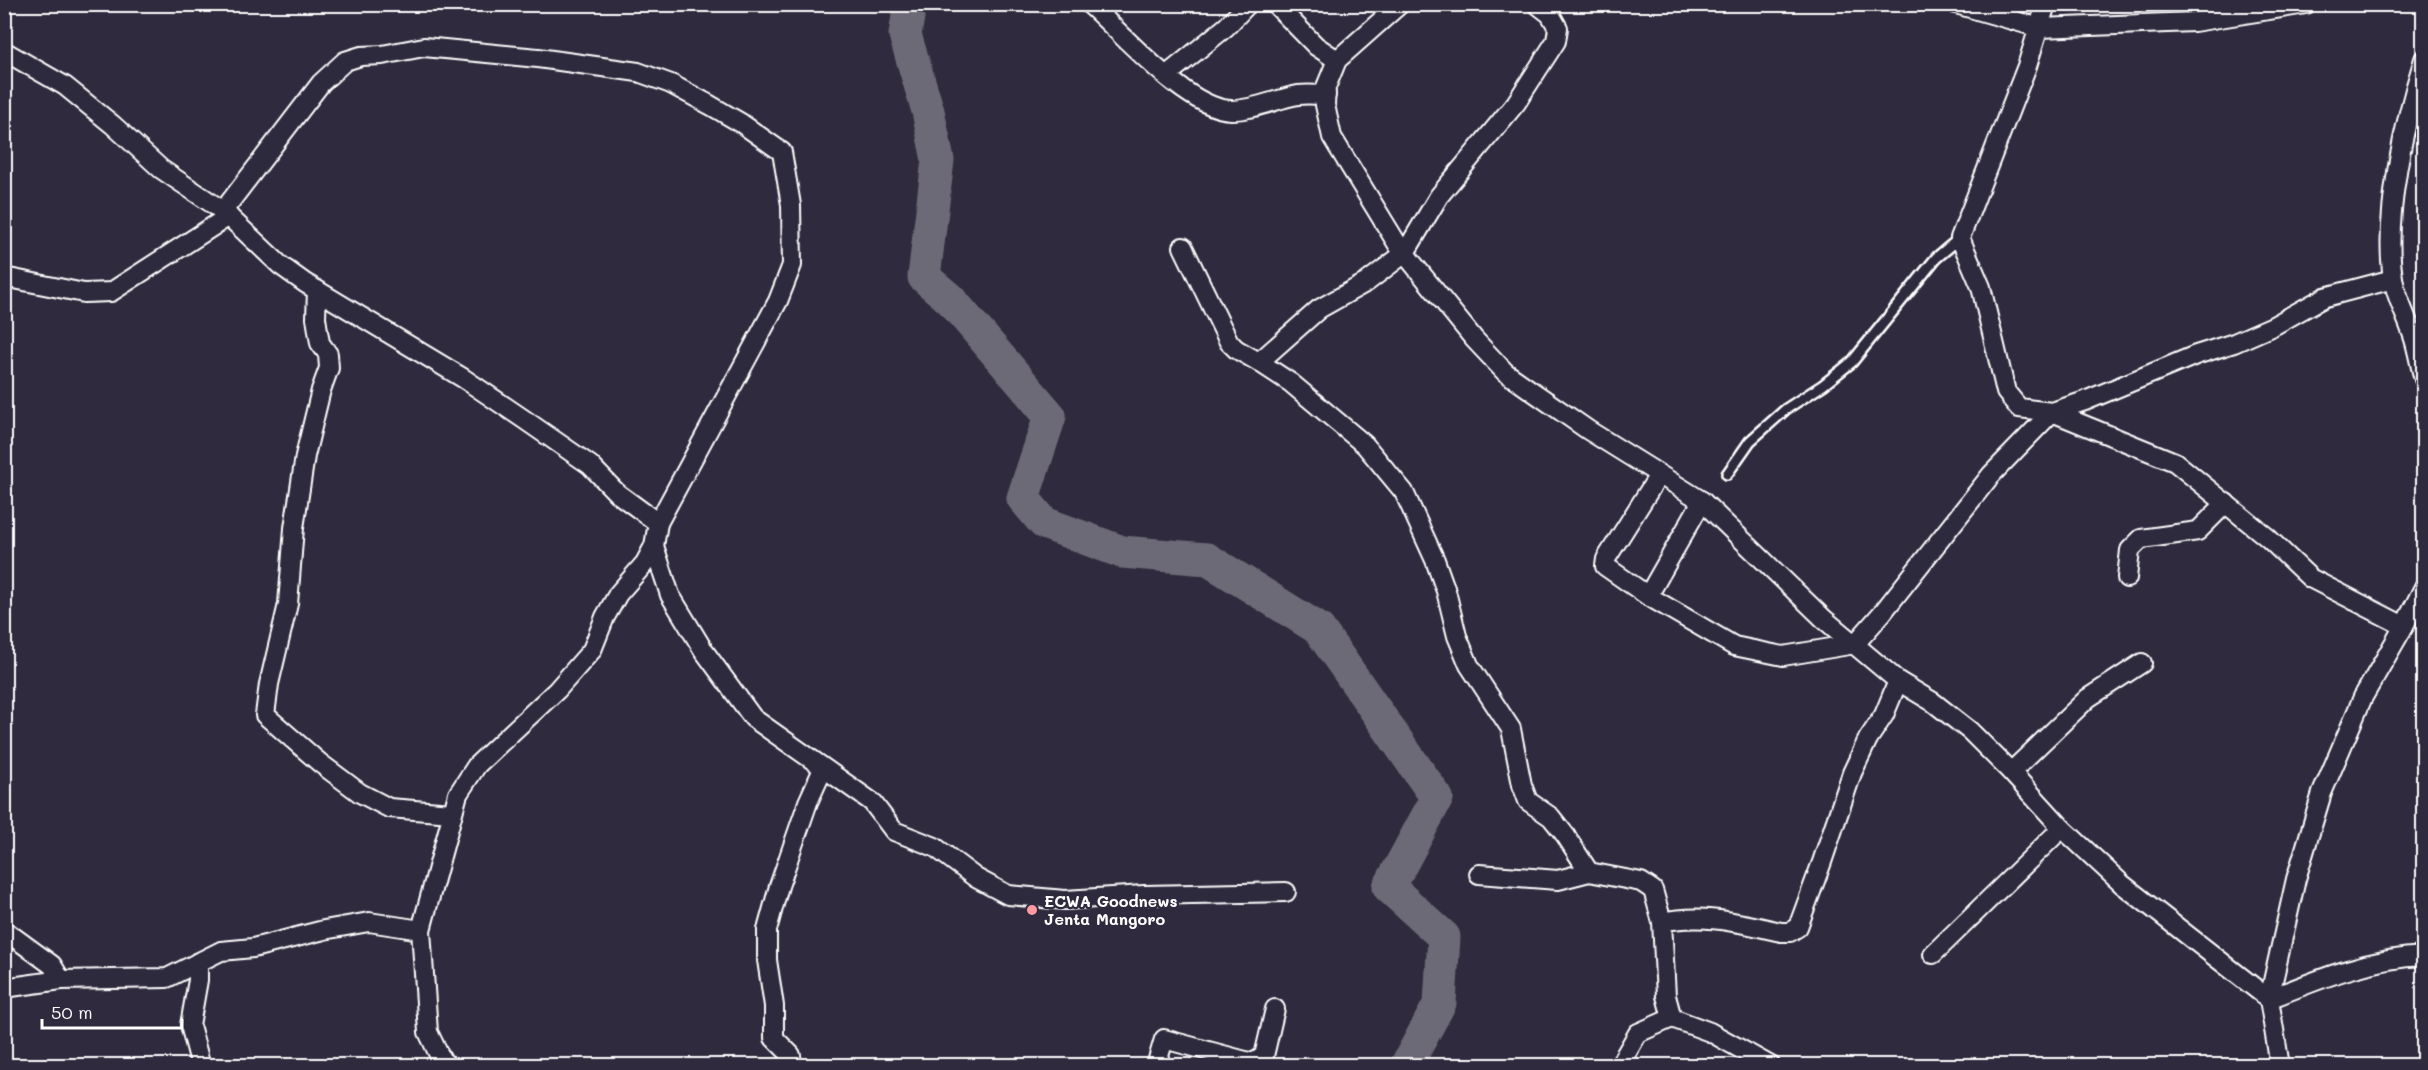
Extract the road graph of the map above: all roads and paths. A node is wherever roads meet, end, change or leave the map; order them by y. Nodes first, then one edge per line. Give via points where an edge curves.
1 (1089, 4) edge
2 (1248, 4) edge
3 (1275, 4) edge
4 (1400, 4) edge
5 (1537, 4) edge
6 (1956, 4) edge
7 (2046, 4) edge
8 (2306, 4) edge
9 (2040, 28) junction
10 (4, 51) edge
11 (2424, 59) edge
12 (1337, 60) junction
13 (1167, 75) junction
14 (1326, 95) junction
15 (226, 213) junction
16 (1960, 238) junction
17 (1183, 247) dead end
18 (1405, 254) junction
19 (4, 277) edge
20 (2393, 279) junction
21 (317, 290) junction
22 (1260, 362) junction
23 (2424, 379) edge
24 (2052, 412) junction
25 (1727, 474) dead end
26 (1659, 475) junction
27 (1702, 501) junction
28 (2226, 503) junction
29 (658, 522) junction
30 (654, 546) junction
31 (2127, 578) dead end
32 (2424, 587) edge
33 (1648, 596) junction
34 (2404, 626) junction
35 (1855, 644) junction
36 (2142, 663) dead end
37 (1898, 681) junction
38 (823, 769) junction
39 (2011, 771) junction
40 (452, 813) junction
41 (2062, 828) junction
42 (1589, 872) junction
43 (1479, 874) dead end
44 (1286, 892) dead end
45 (1662, 922) junction
46 (4, 930) edge
47 (421, 930) junction
48 (1933, 954) dead end
49 (2424, 956) edge
50 (198, 962) junction
51 (60, 980) junction
52 (4, 988) edge
53 (2269, 999) junction
54 (1275, 1009) dead end
55 (1672, 1018) junction
56 (201, 1065) edge
57 (448, 1065) edge
58 (792, 1065) edge
59 (1156, 1065) edge
60 (1619, 1065) edge
61 (1771, 1065) edge
62 (2280, 1065) edge

1 - 13 street
2 - 13 street
3 - 12 street via 1316,46
4 - 12 street
5 - 18 street via 1550,14 1558,28 1556,40 1516,103 1439,196
6 - 9 street
7 - 9 street
8 - 9 street via 2194,22
9 - 16 street
10 - 15 street via 66,86 161,169
11 - 20 street via 2412,95 2392,205
12 - 14 street
13 - 14 street via 1216,108 1233,110 1298,95
14 - 18 street via 1324,105 1332,137
15 - 19 street via 111,292 84,293
15 - 21 street via 280,265
15 - 29 street via 321,83 345,61 424,47 638,72 691,95 764,138 782,152 791,205 792,265 778,301
16 - 24 street via 1981,287 2006,392 2019,408
16 - 25 lane via 1936,258 1852,362 1786,409 1750,441
17 - 22 street via 1229,342
18 - 22 street via 1367,282 1319,309
18 - 26 street via 1505,372
20 - 23 street
20 - 24 street via 2325,297 2234,343
21 - 29 street via 525,420 590,465 617,493
21 - 40 street via 318,335 328,354 329,368 305,456 288,604 265,715 360,793 389,808
22 - 42 street via 1365,445 1404,492 1435,560 1469,665 1511,729 1528,801 1551,817
24 - 28 street via 2175,462
24 - 35 street via 1991,475
26 - 27 street
26 - 33 street via 1605,566
27 - 33 street
27 - 35 street
28 - 31 street via 2198,531 2141,539 2130,550
28 - 34 street via 2310,578
29 - 30 street
30 - 38 street via 670,595 704,651 753,718
30 - 40 street via 618,594 592,650 557,690 477,765 458,794
32 - 34 street
33 - 35 street via 1734,646 1783,656
34 - 53 street via 2363,697 2322,793 2296,879
35 - 37 street
36 - 39 street via 2088,698
37 - 39 street via 1970,731
37 - 45 street via 1852,773 1798,927 1781,932 1693,917
38 - 44 street via 872,802 894,831 934,847 976,878 1008,895 1065,900
38 - 58 street via 808,802 767,930 774,1038 791,1055
39 - 41 street
40 - 47 street
41 - 48 street
41 - 53 street via 2122,884
42 - 43 street via 1558,880
42 - 45 street via 1641,882 1653,890
45 - 55 street via 1666,996
46 - 51 street via 52,965
47 - 50 street via 369,922 253,948 220,951
47 - 57 street via 428,1032
49 - 53 street via 2356,967
50 - 51 street via 167,978
50 - 56 street via 190,1025
51 - 52 street
53 - 62 street
54 - 59 street via 1264,1056 1253,1064 1164,1039
55 - 60 street via 1638,1034
55 - 61 street via 1710,1032

